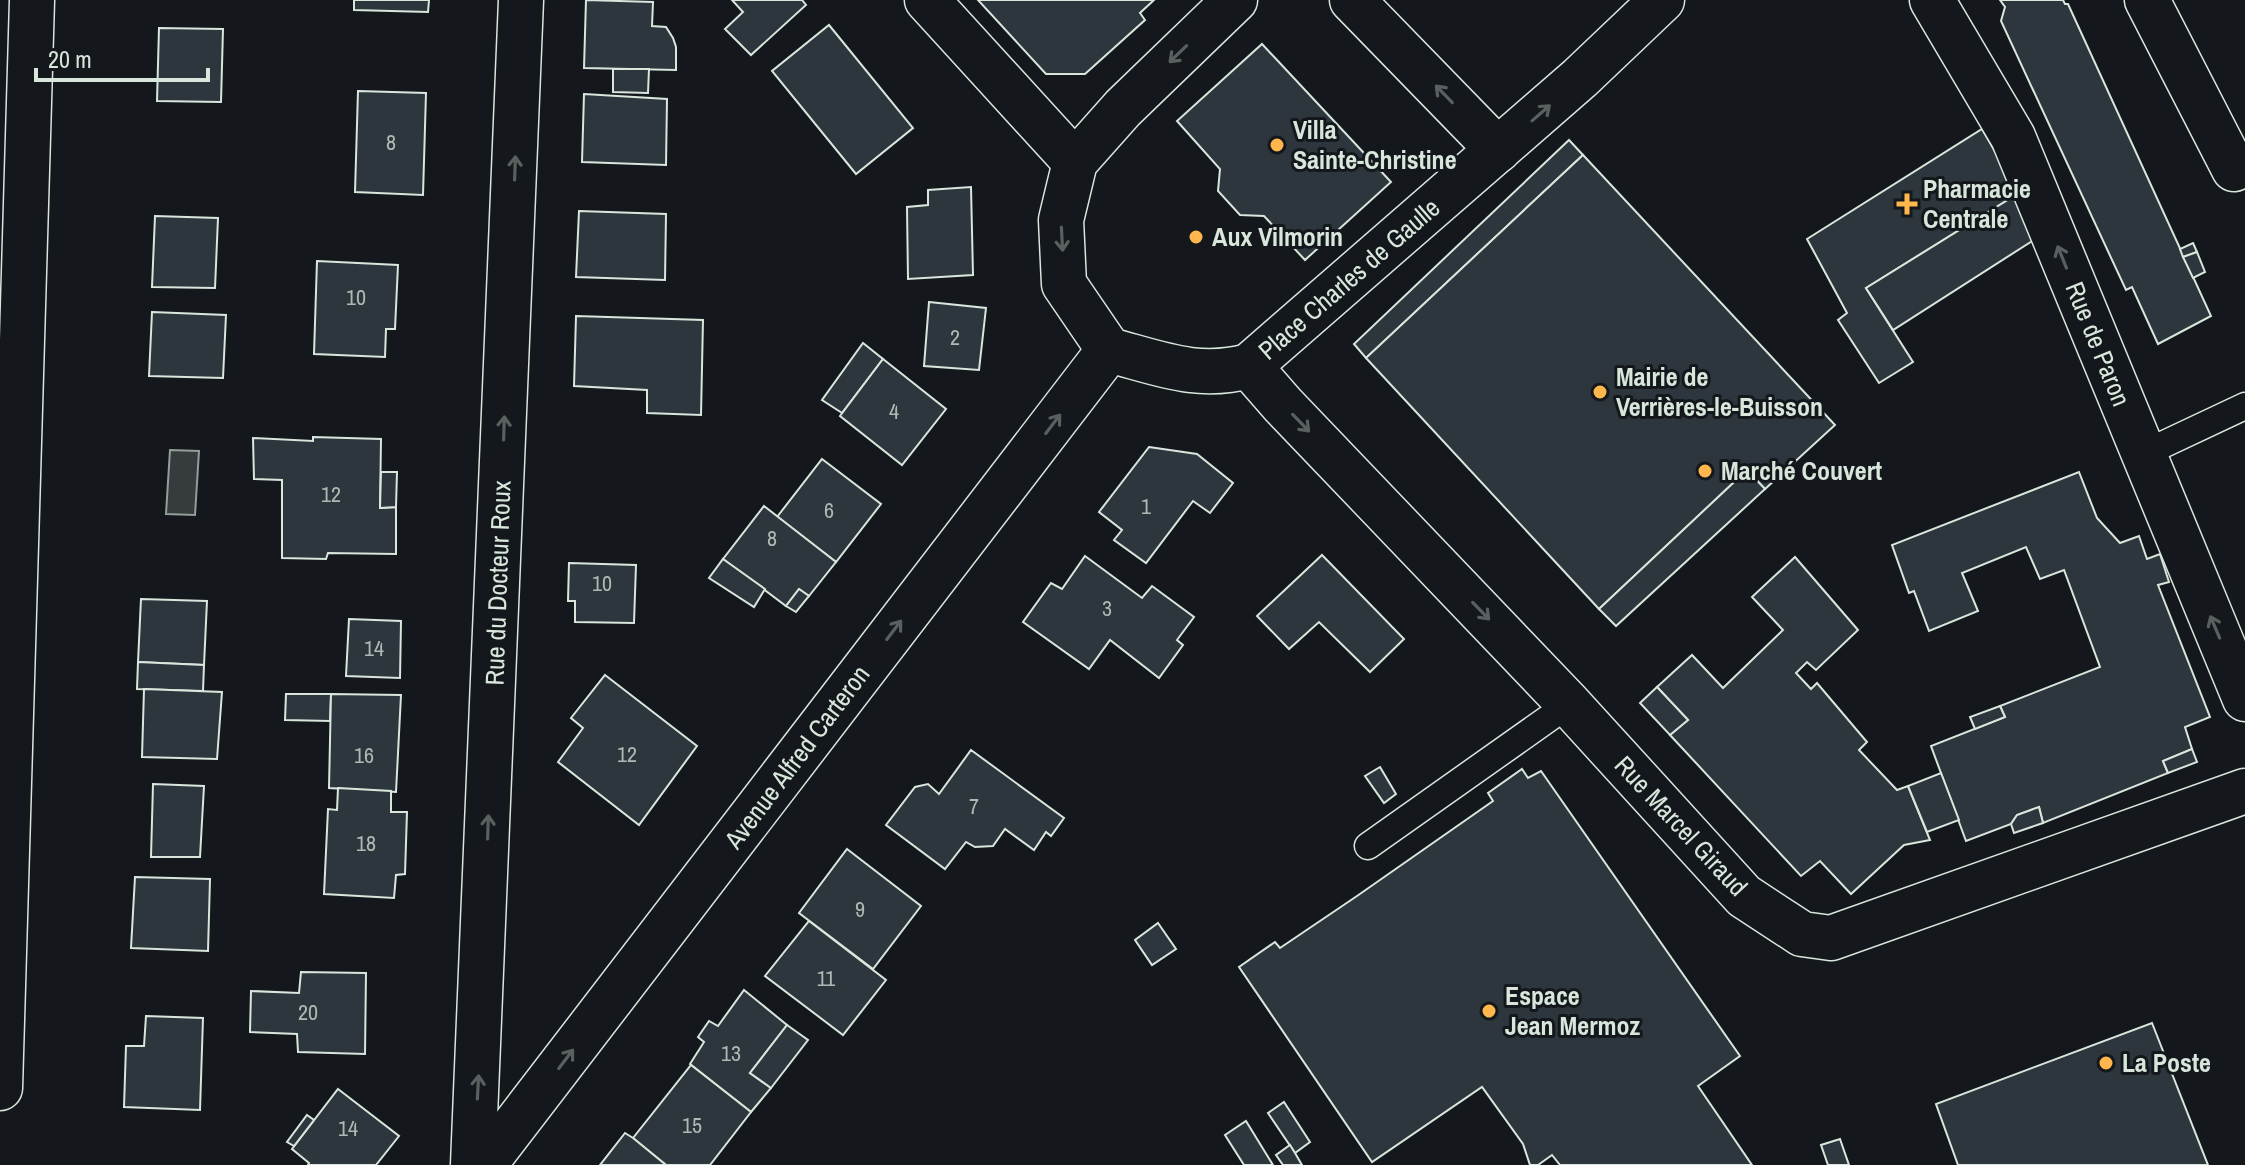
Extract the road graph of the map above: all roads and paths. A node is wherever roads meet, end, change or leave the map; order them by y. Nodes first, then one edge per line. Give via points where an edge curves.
1 (32, 0) edge
2 (521, 0) edge
3 (927, 0) edge
4 (1235, 0) edge
5 (1352, 0) edge
6 (1662, 0) edge
7 (1932, 0) edge
8 (2147, 0) edge
9 (1498, 150) junction
10 (1075, 162) junction
11 (2240, 180) edge
12 (1109, 350) junction
13 (1249, 366) junction
14 (2245, 406) edge
15 (2143, 454) junction
16 (2245, 699) edge
17 (1569, 704) junction
18 (2245, 791) edge
19 (1368, 846) dead end
20 (3, 895) edge
21 (0, 1088) edge
22 (473, 1165) edge
23 (484, 1165) edge

1 - 20 street
22 -> 2 street, Rue du Docteur Roux
3 - 10 street
4 -> 10 street
9 -> 5 street
9 -> 6 street, Place Charles de Gaulle
15 -> 7 street, Rue de Paron via 2013,137
8 - 11 street
9 - 13 street, Place Charles de Gaulle
10 -> 12 street via 1061,220 1064,284
12 - 13 street, Place Charles de Gaulle via 1204,373
23 -> 12 street, Avenue Alfred Carteron
13 -> 17 street, Rue Marcel Giraud
14 - 15 lane
16 -> 15 street, Rue de Paron
17 - 18 street, Rue Marcel Giraud via 1744,896 1802,934 1831,938
17 - 19 lane
20 - 21 street

